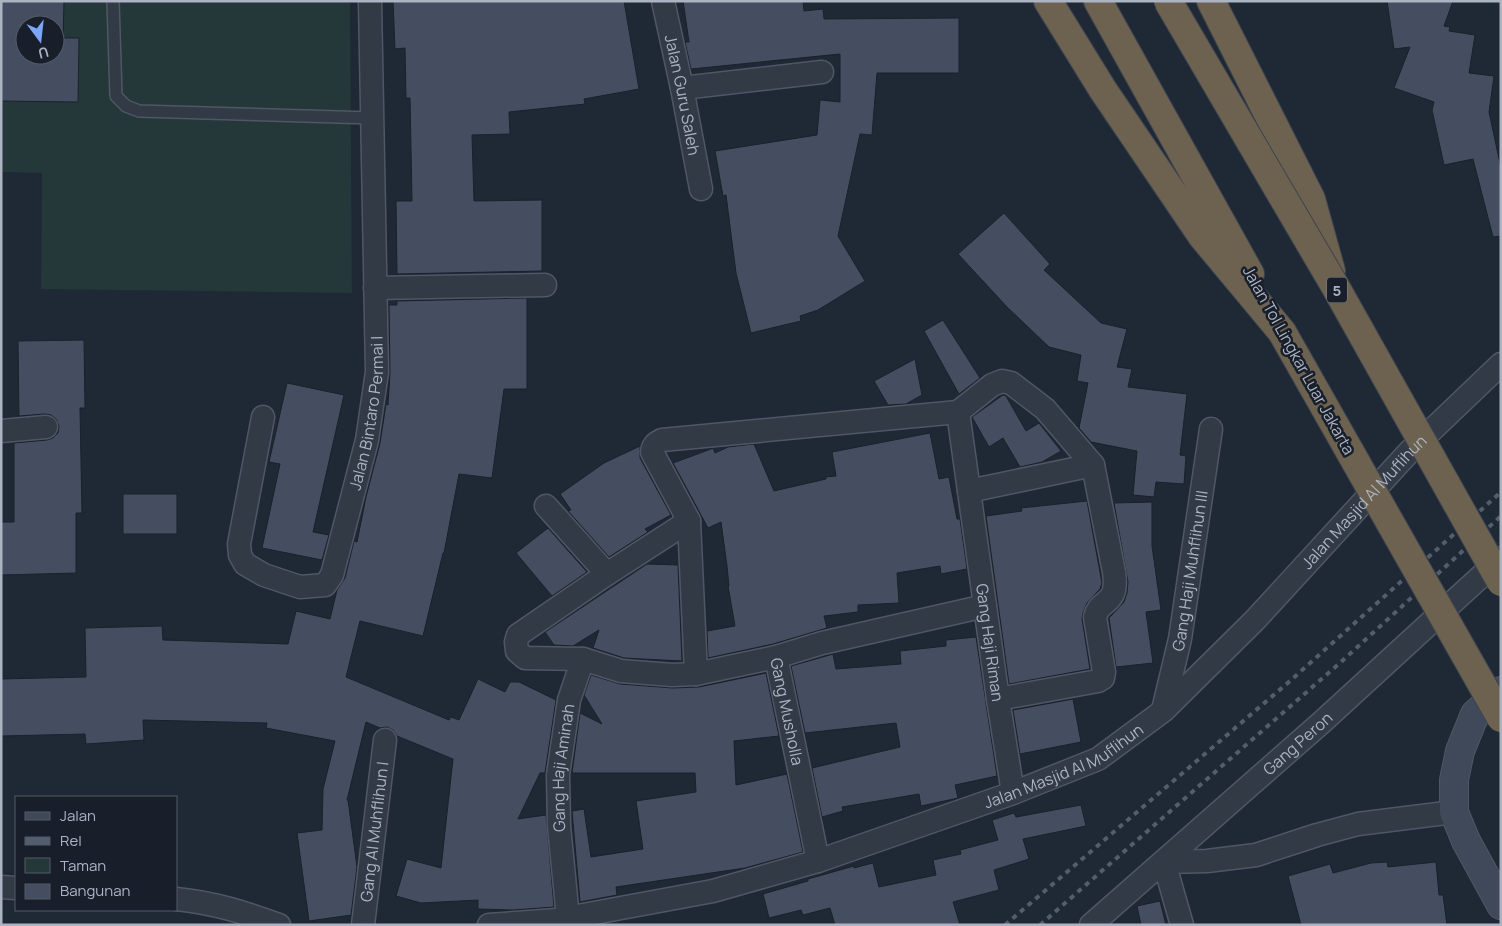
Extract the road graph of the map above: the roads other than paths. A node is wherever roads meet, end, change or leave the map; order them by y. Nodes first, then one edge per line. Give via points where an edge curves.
1 (113, 1) edge
2 (370, 1) edge
3 (663, 1) edge
4 (1048, 1) edge
5 (1098, 1) edge
6 (1168, 1) edge
7 (1211, 1) edge
8 (822, 72) dead end
9 (682, 88) junction
10 (372, 118) junction
11 (702, 189) dead end
12 (545, 286) dead end
13 (1335, 286) junction
14 (375, 288) junction
15 (1282, 332) junction
16 (1501, 364) edge
17 (958, 412) junction
18 (263, 417) dead end
19 (46, 427) dead end
20 (1211, 429) dead end
21 (1, 431) edge
22 (1094, 465) junction
23 (969, 491) junction
24 (546, 506) dead end
25 (689, 521) junction
26 (1501, 558) edge
27 (606, 574) junction
28 (1501, 582) edge
29 (985, 606) junction
30 (776, 657) junction
31 (583, 659) junction
32 (696, 674) junction
33 (1501, 691) edge
34 (998, 699) junction
35 (1163, 711) junction
36 (1501, 718) edge
37 (386, 740) dead end
38 (1013, 793) junction
39 (1454, 812) junction
40 (818, 862) junction
41 (1164, 862) junction
42 (1, 887) edge
43 (15, 888) edge
44 (178, 899) edge
45 (1501, 905) edge
46 (560, 921) edge
47 (279, 925) edge
48 (363, 925) edge
49 (489, 925) edge
50 (1091, 925) edge
51 (1182, 925) edge

1 - 10 lane via 116,96 126,106 139,110
2 - 10 street, Jalan Bintaro Permai I
3 - 9 street, Jalan Guru Saleh
4 - 15 highway via 1103,90 1202,236
5 - 15 highway, Jalan Tol Lingkar Luar Jakarta
6 - 13 highway, 5, bridge
7 - 13 highway, bridge via 1311,199
8 - 9 street
9 - 11 street, Jalan Guru Saleh
10 - 14 street, Jalan Bintaro Permai I
12 - 14 street
13 - 28 highway, 5, bridge
14 - 18 street, Jalan Bintaro Permai I via 377,372 367,440 332,576 325,585 300,587 264,575 245,564 240,555 239,544
15 - 36 highway, Jalan Tol Lingkar Luar Jakarta, bridge
16 - 35 street, Jalan Masjid Al Muflihun via 1410,451 1255,620
17 - 22 street via 992,385 1002,381 1011,383 1045,409
17 - 23 street, Gang Haji Riman
17 - 25 street via 662,440 652,452
19 - 21 street
20 - 35 street, Gang Haji Muhflihun III via 1180,639
22 - 23 street
22 - 34 street via 1116,582 1112,597 1095,613 1104,675 1098,681
23 - 29 street, Gang Haji Riman
24 - 27 street
25 - 27 street
25 - 32 street
26 - 41 street, Gang Peron
27 - 31 street via 518,635 516,642 517,650 525,658
29 - 30 street
29 - 34 street, Gang Haji Riman
30 - 32 street, Gang Musholla
30 - 40 street, Gang Musholla
31 - 32 street, Gang Musholla via 621,671
31 - 46 street, Gang Haji Aminah via 568,700 558,775
33 - 39 street via 1476,714 1460,751 1454,780
34 - 38 street, Gang Haji Riman
35 - 38 street, Jalan Masjid Al Muflihun via 1098,758
37 - 48 street, Gang Al Muhflihun I
38 - 40 street, Jalan Masjid Al Muflihun
39 - 41 street via 1358,824 1256,855 1207,862
39 - 45 street
40 - 46 street, Jalan Masjid Al Muflihun via 713,892
41 - 50 street, Gang Peron
41 - 51 street
42 - 43 street
44 - 47 street via 228,907
46 - 49 street, Jalan Masjid Al Muflihun

